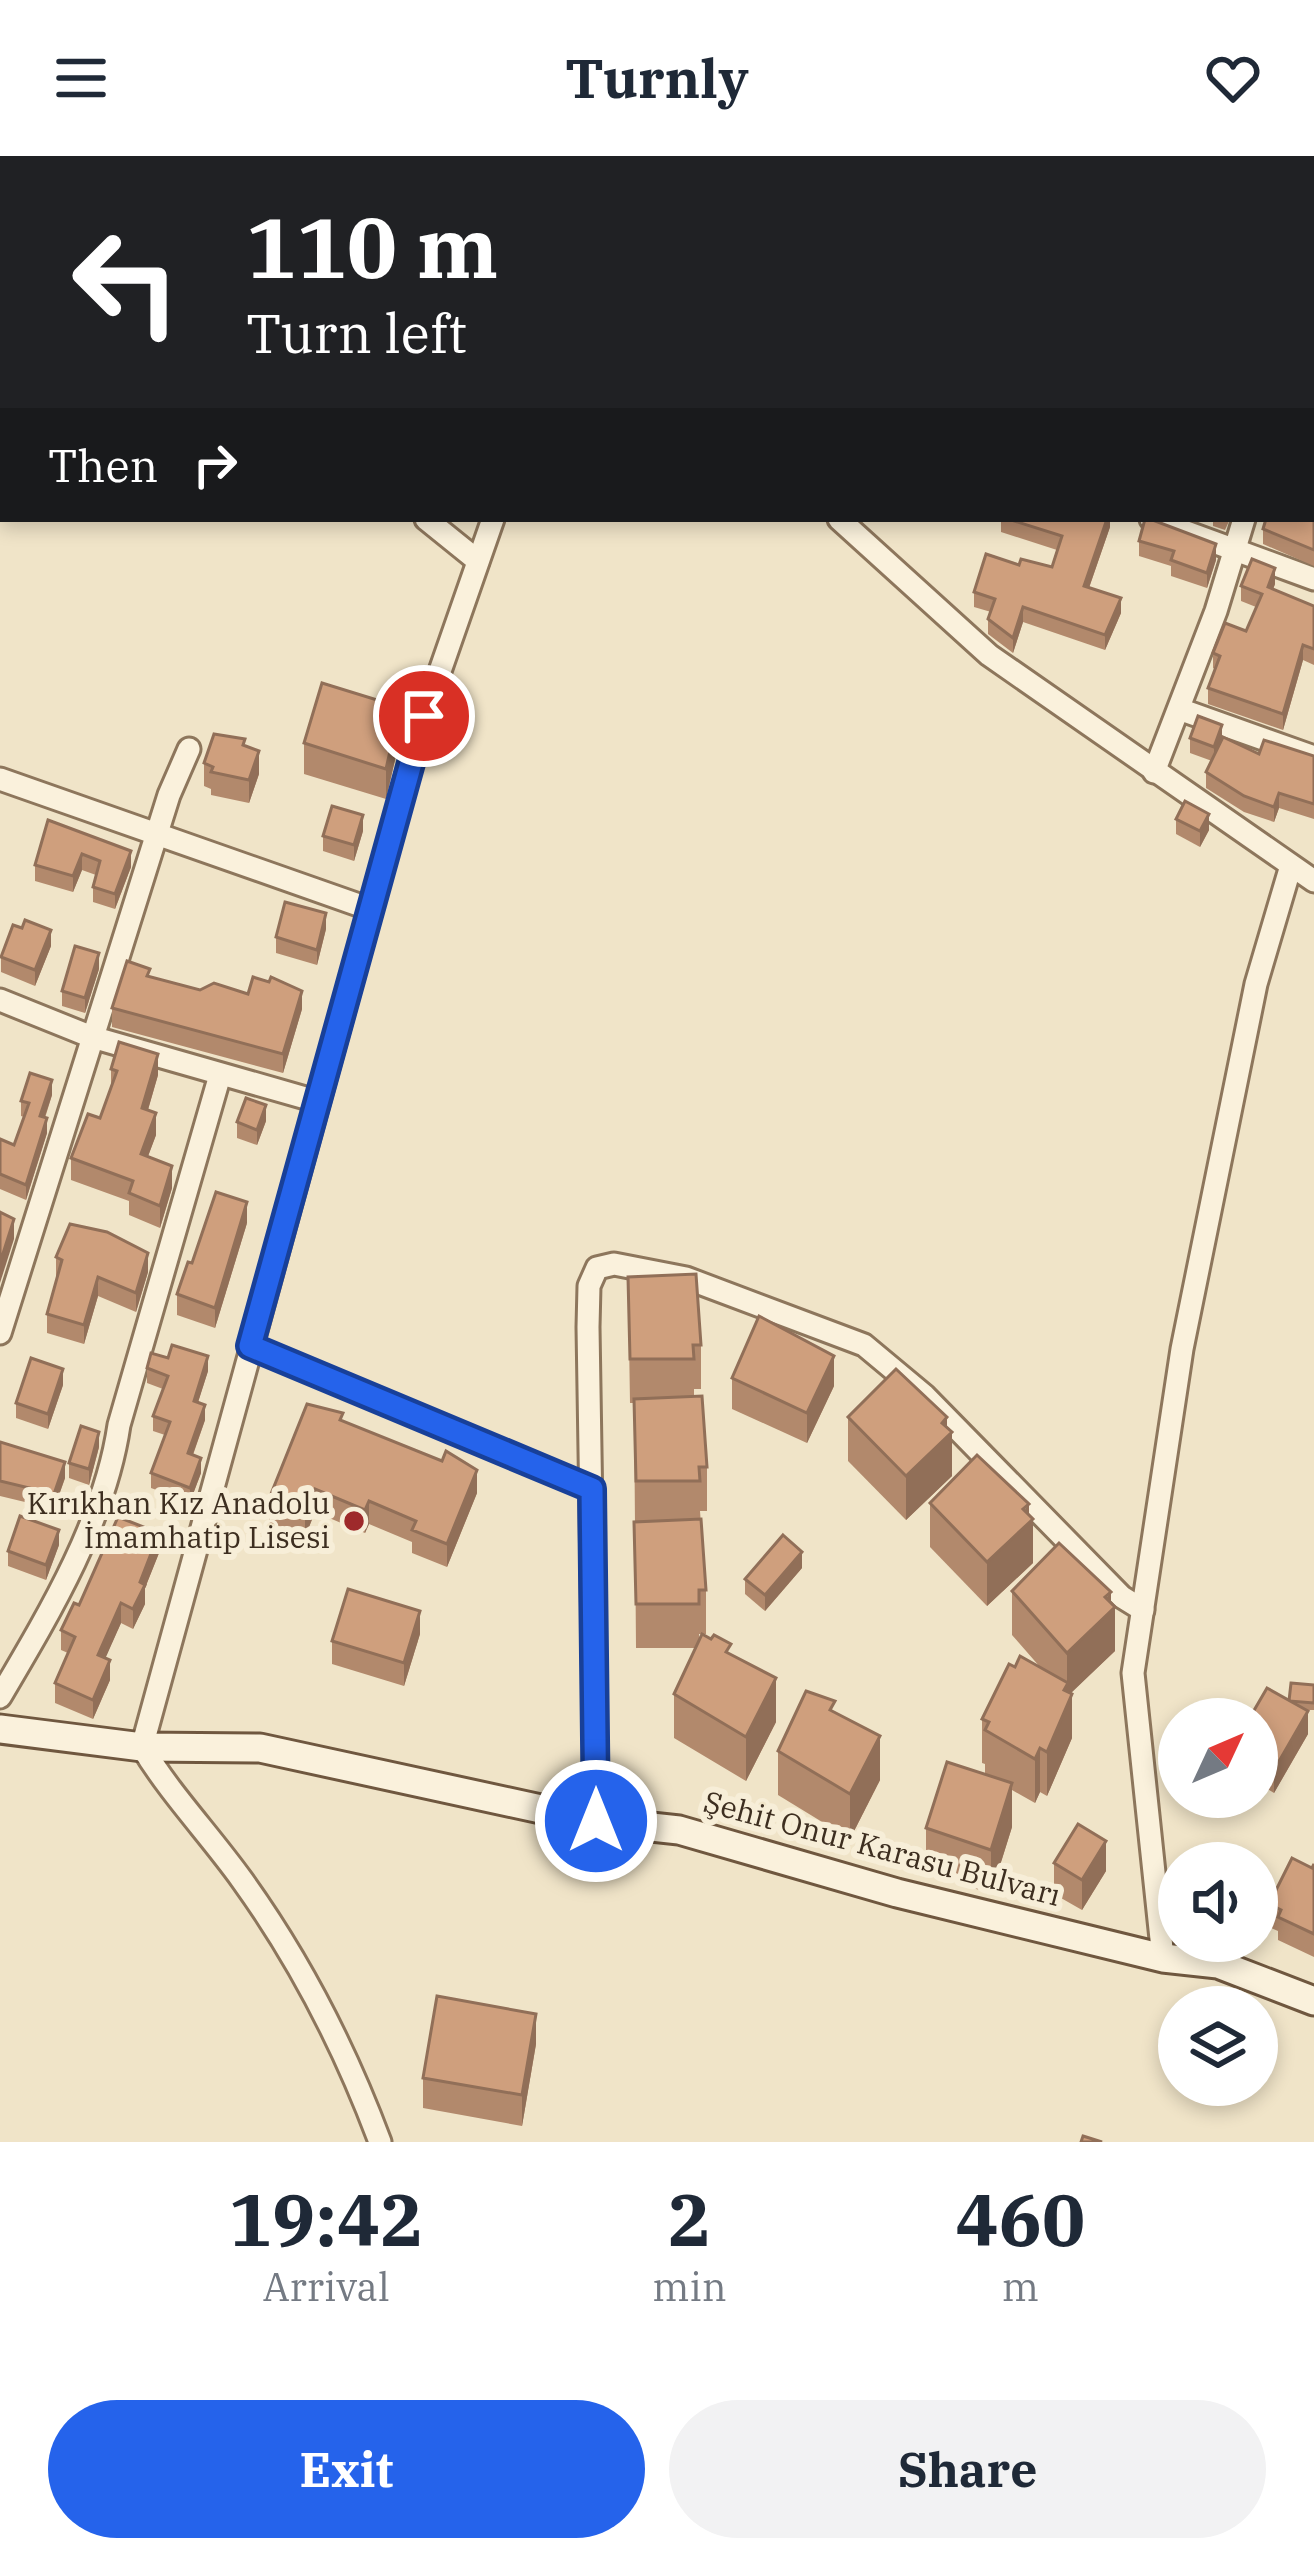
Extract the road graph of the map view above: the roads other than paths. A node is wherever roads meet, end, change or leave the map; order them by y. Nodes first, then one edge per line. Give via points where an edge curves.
1 (430, 522) edge
2 (492, 522) edge
3 (842, 522) edge
4 (1159, 522) edge
5 (1243, 522) edge
6 (1236, 549) junction
7 (478, 561) junction
8 (1314, 579) edge
9 (1179, 709) junction
10 (189, 749) dead end
11 (1314, 757) edge
12 (1154, 772) junction
13 (0, 779) edge
14 (157, 835) junction
15 (1290, 869) junction
16 (1314, 881) edge
17 (370, 909) junction
18 (0, 1000) edge
19 (92, 1036) junction
20 (220, 1075) junction
21 (316, 1101) junction
22 (0, 1333) edge
23 (250, 1346) junction
24 (592, 1489) junction
25 (1144, 1610) junction
26 (0, 1697) edge
27 (0, 1729) edge
28 (142, 1747) junction
29 (596, 1821) junction
30 (1158, 1915) edge
31 (1158, 1957) edge
32 (1200, 1962) edge
33 (1314, 2001) edge
34 (380, 2142) edge

1 - 7 street
2 - 7 street
3 - 12 street via 989,655
4 - 6 street
5 - 6 street
6 - 8 street
6 - 9 street
7 - 17 street
9 - 11 street
9 - 12 street
10 - 14 street
12 - 15 street
13 - 14 street
14 - 17 street
14 - 19 street
15 - 16 street
15 - 25 street via 1256,985 1182,1348
17 - 21 street
18 - 19 street
19 - 20 street
19 - 22 street
20 - 21 street
20 - 26 street via 112,1468 43,1624
21 - 23 street
23 - 24 street
23 - 28 street
24 - 25 street via 588,1328 597,1268 686,1278 884,1358
24 - 29 street
25 - 30 street via 1133,1673
27 - 28 street, Şehit Onur Karasu Bulvarı
28 - 29 street, Şehit Onur Karasu Bulvarı via 260,1748
28 - 34 street via 284,1942 347,2054
29 - 31 street, Şehit Onur Karasu Bulvarı via 679,1830
32 - 33 street, Şehit Onur Karasu Bulvarı

